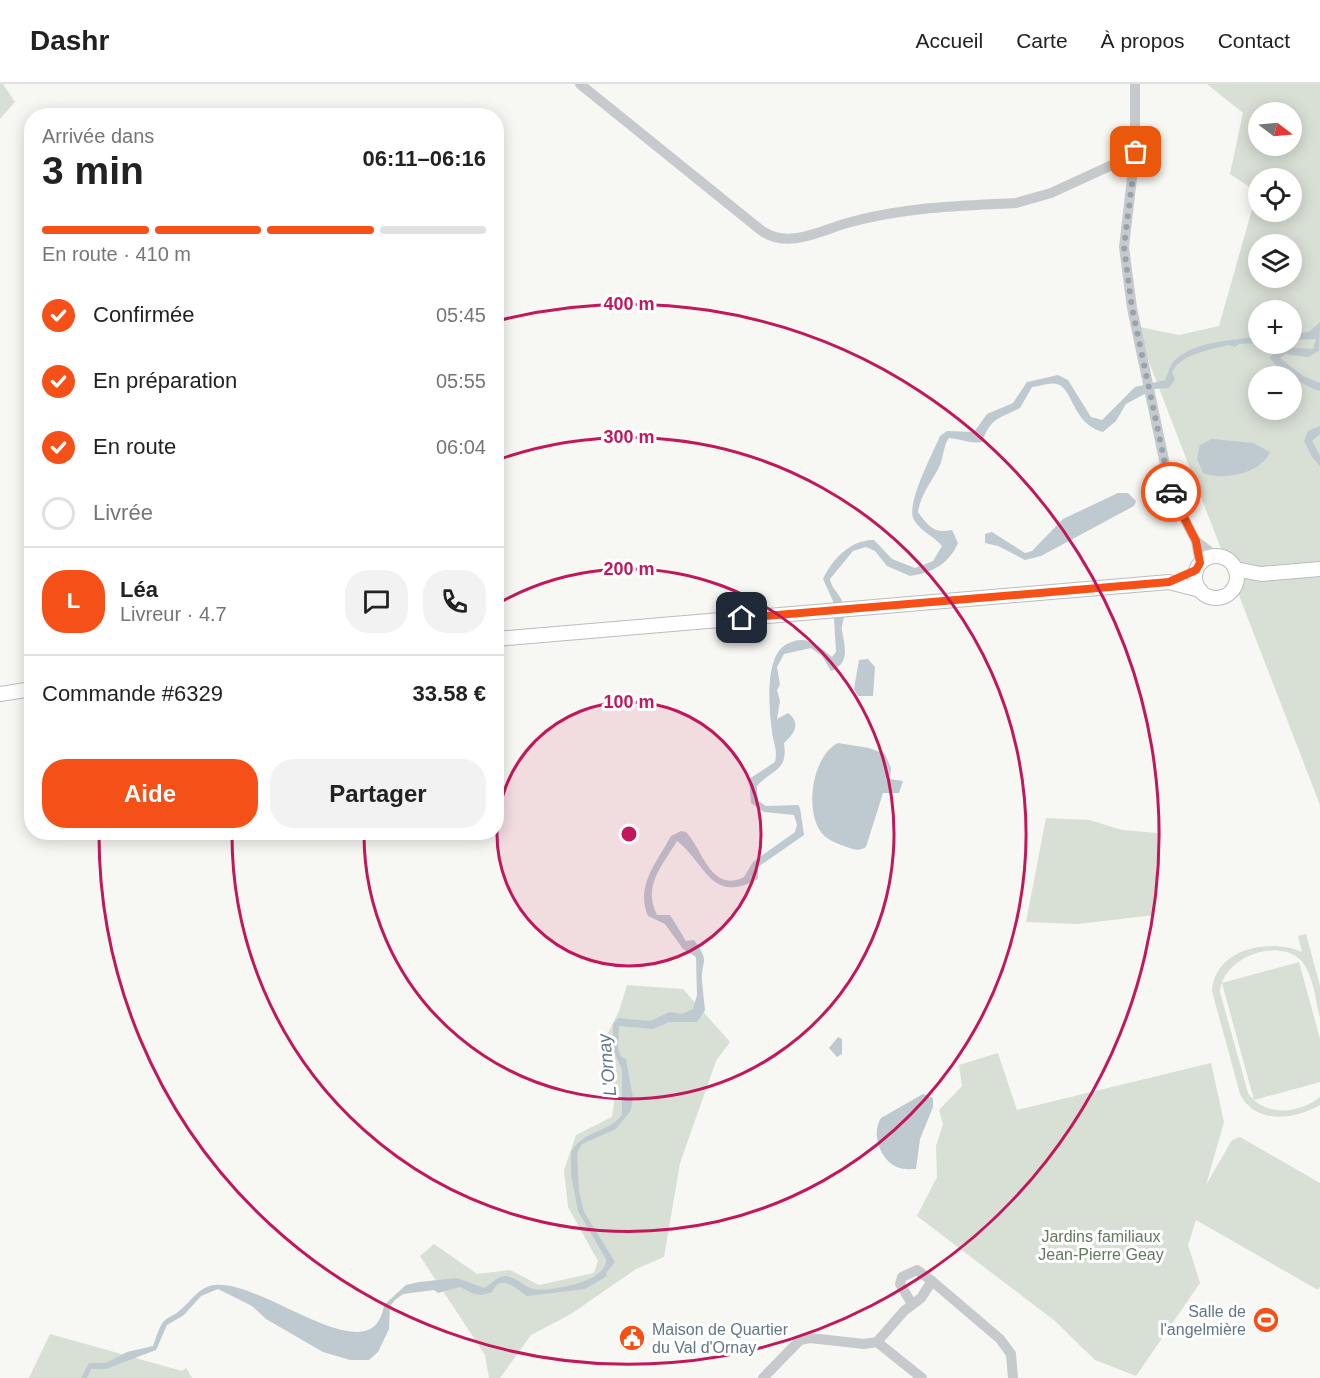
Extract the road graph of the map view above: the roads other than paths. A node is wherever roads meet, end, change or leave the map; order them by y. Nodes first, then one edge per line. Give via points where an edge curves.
1 (580, 84) edge
2 (1136, 84) edge
3 (1134, 162) junction
4 (1196, 541) junction
5 (1215, 556) junction
6 (1198, 566) junction
7 (1235, 569) junction
8 (1320, 569) edge
9 (1261, 574) junction
10 (1169, 582) junction
11 (1234, 586) junction
12 (1200, 590) junction
13 (504, 638) edge
14 (24, 690) edge
15 (0, 694) edge
16 (932, 1281) junction
17 (912, 1304) junction
18 (877, 1342) junction
19 (763, 1378) edge
20 (922, 1378) edge
21 (1013, 1378) edge

1 - 3 street via 762,231 779,239 803,237 894,212 1016,203 1051,193 1112,165
2 - 3 street
3 - 4 street via 1124,247 1132,308 1171,493
4 - 5 street
4 - 6 street
5 - 6 main road
5 - 7 main road via 1227,559
6 - 10 main road
6 - 12 main road via 1195,581
7 - 9 main road
7 - 11 main road
8 - 9 main road
9 - 11 main road
10 - 12 main road
10 - 13 main road
11 - 12 main road via 1217,597
14 - 15 main road
16 - 17 street
16 - 17 street via 917,1270 902,1276 902,1290
16 - 21 street via 1000,1339 1011,1354
17 - 18 street
18 - 19 street via 871,1345 800,1340
18 - 20 street

